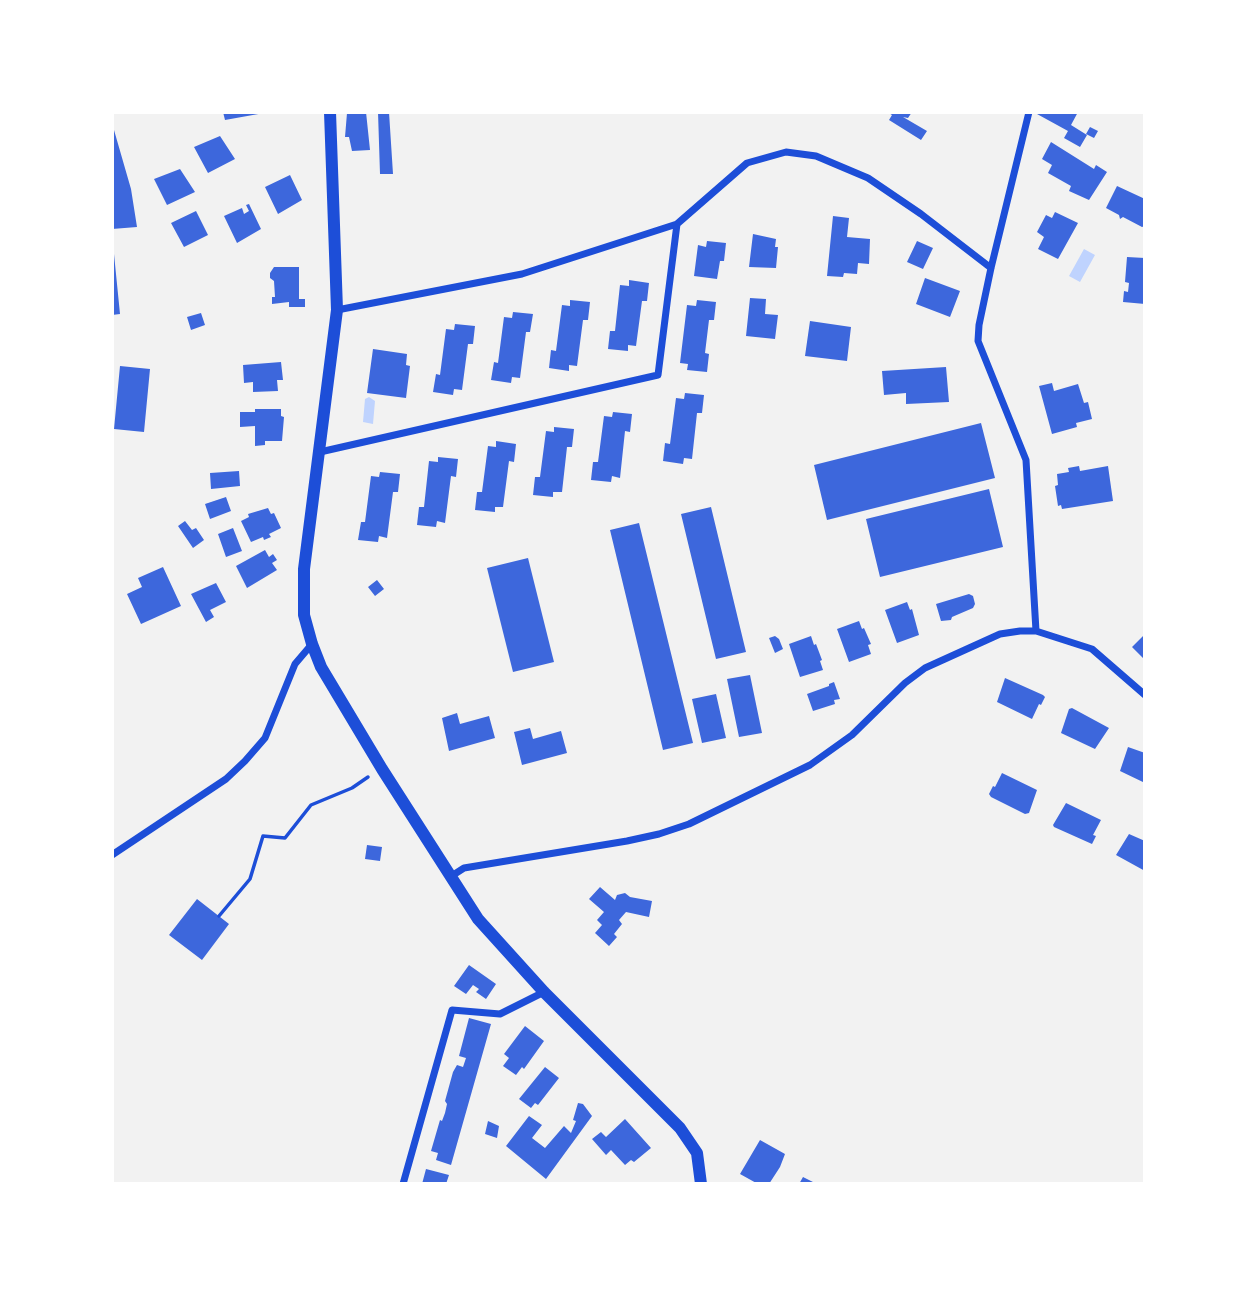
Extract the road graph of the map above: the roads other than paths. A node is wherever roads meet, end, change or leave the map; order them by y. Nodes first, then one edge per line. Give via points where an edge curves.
1 (330, 112) edge
2 (1028, 112) edge
3 (677, 223) junction
4 (991, 268) junction
5 (337, 310) junction
6 (320, 452) junction
7 (1036, 631) junction
8 (312, 644) junction
9 (1145, 695) edge
10 (112, 855) edge
11 (450, 877) junction
12 (544, 992) junction
13 (403, 1184) edge
14 (701, 1184) edge

1 - 5 street
2 - 4 street
3 - 4 street via 747,163 796,152 868,178
3 - 5 street via 522,274
3 - 6 street via 658,375
4 - 7 street via 978,341 1026,460
5 - 6 street
6 - 8 street via 303,592
7 - 9 street via 1092,649
7 - 11 street via 1000,635 925,668 833,751 689,824 627,841 464,868
8 - 10 street via 295,664 265,738 245,761 226,779
8 - 11 street via 321,667
11 - 12 street via 478,919
12 - 13 street via 500,1014 452,1010
12 - 14 street via 680,1128 697,1153

